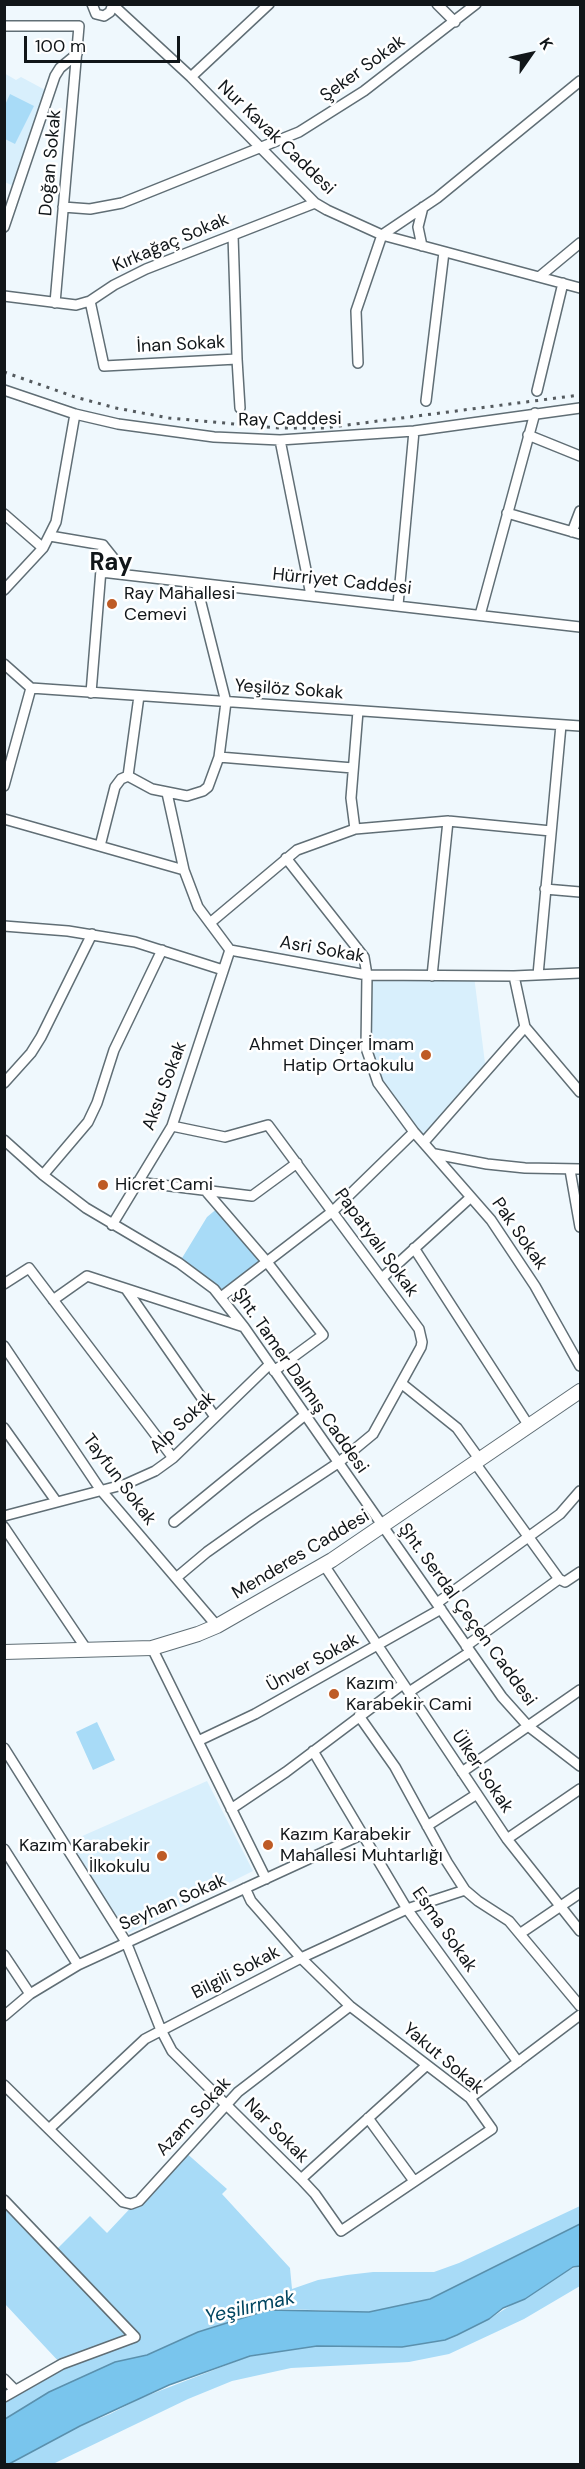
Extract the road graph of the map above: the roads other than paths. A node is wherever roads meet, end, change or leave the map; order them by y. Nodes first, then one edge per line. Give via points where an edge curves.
1 (269, 4) edge
2 (437, 4) edge
3 (476, 4) edge
4 (113, 5) edge
5 (93, 8) edge
6 (455, 22) junction
7 (4, 26) edge
8 (79, 26) junction
9 (77, 54) junction
10 (191, 77) junction
11 (580, 81) edge
12 (261, 148) junction
13 (315, 203) junction
14 (63, 207) junction
15 (423, 207) junction
16 (4, 227) edge
17 (233, 235) junction
18 (382, 235) junction
19 (580, 243) edge
20 (422, 246) junction
21 (444, 252) junction
22 (539, 277) junction
23 (564, 283) junction
24 (580, 288) edge
25 (4, 296) edge
26 (90, 301) junction
27 (55, 303) junction
28 (237, 359) junction
29 (358, 363) dead end
30 (4, 390) edge
31 (537, 391) dead end
32 (426, 401) dead end
33 (240, 408) dead end
34 (580, 408) edge
35 (75, 414) junction
36 (535, 414) junction
37 (414, 431) junction
38 (528, 435) junction
39 (280, 440) junction
40 (580, 456) edge
41 (580, 511) edge
42 (507, 513) junction
43 (4, 514) edge
44 (576, 533) edge
45 (50, 536) junction
46 (103, 545) junction
47 (43, 548) junction
48 (101, 572) junction
49 (128, 575) junction
50 (196, 583) junction
51 (4, 590) edge
52 (311, 595) junction
53 (398, 605) junction
54 (480, 615) junction
55 (580, 627) edge
56 (4, 664) edge
57 (31, 688) junction
58 (92, 693) junction
59 (139, 696) junction
60 (226, 702) junction
61 (358, 711) junction
62 (561, 725) junction
63 (580, 726) edge
64 (219, 757) junction
65 (353, 768) junction
66 (128, 776) junction
67 (4, 786) edge
68 (167, 794) junction
69 (4, 819) edge
70 (448, 821) junction
71 (355, 829) junction
72 (551, 831) junction
73 (100, 846) junction
74 (286, 858) junction
75 (184, 870) junction
76 (545, 889) junction
77 (580, 892) edge
78 (210, 923) junction
79 (4, 926) edge
80 (92, 934) junction
81 (162, 950) junction
82 (230, 950) junction
83 (223, 970) junction
84 (580, 973) edge
85 (367, 975) junction
86 (538, 975) junction
87 (432, 976) junction
88 (514, 976) junction
89 (525, 1027) junction
90 (4, 1083) edge
91 (580, 1092) edge
92 (172, 1126) junction
93 (414, 1132) junction
94 (4, 1140) edge
95 (424, 1142) junction
96 (435, 1154) junction
97 (297, 1164) junction
98 (580, 1169) edge
99 (570, 1170) junction
100 (43, 1175) junction
101 (137, 1182) junction
102 (205, 1190) junction
103 (471, 1197) junction
104 (333, 1211) junction
105 (112, 1225) junction
106 (580, 1227) edge
107 (414, 1248) junction
108 (267, 1262) junction
109 (382, 1278) junction
110 (4, 1284) edge
111 (126, 1289) junction
112 (221, 1297) junction
113 (53, 1300) junction
114 (244, 1327) junction
115 (4, 1346) edge
116 (580, 1366) edge
117 (272, 1368) junction
118 (402, 1383) junction
119 (580, 1391) edge
120 (305, 1415) junction
121 (215, 1417) junction
122 (529, 1426) junction
123 (4, 1428) edge
124 (173, 1458) junction
125 (477, 1461) junction
126 (338, 1463) junction
127 (100, 1489) junction
128 (580, 1491) edge
129 (56, 1502) junction
130 (4, 1516) edge
131 (174, 1522) dead end
132 (4, 1527) edge
133 (383, 1527) junction
134 (528, 1536) junction
135 (324, 1565) junction
136 (580, 1572) edge
137 (176, 1578) junction
138 (559, 1579) junction
139 (439, 1606) junction
140 (217, 1626) junction
141 (378, 1646) junction
142 (152, 1648) junction
143 (468, 1649) junction
144 (87, 1650) junction
145 (4, 1653) edge
146 (403, 1684) junction
147 (580, 1690) edge
148 (409, 1692) junction
149 (359, 1716) junction
150 (528, 1726) junction
151 (198, 1741) junction
152 (4, 1748) edge
153 (313, 1751) junction
154 (580, 1766) edge
155 (462, 1772) junction
156 (580, 1789) edge
157 (477, 1794) junction
158 (231, 1809) junction
159 (427, 1826) junction
160 (363, 1834) junction
161 (507, 1839) junction
162 (4, 1849) edge
163 (266, 1879) junction
164 (245, 1888) junction
165 (465, 1890) junction
166 (580, 1893) edge
167 (561, 1906) junction
168 (407, 1909) junction
169 (580, 1931) edge
170 (521, 1934) junction
171 (126, 1942) junction
172 (4, 1955) edge
173 (302, 1958) junction
174 (78, 1965) junction
175 (30, 1994) junction
176 (350, 2006) junction
177 (580, 2006) edge
178 (580, 2015) edge
179 (4, 2016) edge
180 (161, 2030) junction
181 (518, 2062) junction
182 (428, 2065) junction
183 (4, 2085) edge
184 (470, 2098) junction
185 (226, 2104) junction
186 (368, 2118) junction
187 (49, 2129) junction
188 (301, 2179) junction
189 (414, 2181) junction
190 (4, 2200) edge
191 (341, 2231) joint
192 (4, 2379) edge
193 (15, 2390) junction
194 (4, 2397) edge

1 - 10 street
2 - 6 street
3 - 6 street, Şeker Sokak
4 - 5 street via 110,12 101,16
4 - 10 street, Nur Kavak Caddesi
5 - 8 street
6 - 12 street, Şeker Sokak via 343,106 299,132
7 - 8 street
8 - 9 street, Doğan Sokak
9 - 14 street, Doğan Sokak
9 - 16 street via 55,76
10 - 12 street, Nur Kavak Caddesi
11 - 15 street
12 - 13 street, Nur Kavak Caddesi
12 - 14 street, Şeker Sokak via 122,203 90,209
13 - 17 street, Kırkağaç Sokak
13 - 18 street, Nur Kavak Caddesi
14 - 27 street, Doğan Sokak
15 - 18 street
15 - 20 street via 418,227
17 - 26 street, Kırkağaç Sokak via 146,269
17 - 28 street, İnan Sokak
18 - 20 street, Nur Kavak Caddesi
18 - 29 street via 356,311
19 - 22 street
20 - 21 street, Nur Kavak Caddesi
21 - 22 street, Nur Kavak Caddesi
21 - 32 street
22 - 23 street, Nur Kavak Caddesi
23 - 24 street, Nur Kavak Caddesi
23 - 31 street
25 - 27 street, Kırkağaç Sokak
26 - 27 street, Kırkağaç Sokak via 76,305
26 - 28 street, İnan Sokak via 104,366
28 - 33 street
30 - 35 street, Ray Caddesi
34 - 36 street, Ray Caddesi
35 - 39 street, Ray Caddesi via 169,432
35 - 45 street via 56,522
36 - 37 street, Ray Caddesi
36 - 38 street
37 - 39 street, Ray Caddesi
37 - 53 street
38 - 40 street
38 - 42 street
39 - 52 street
41 - 44 street
42 - 44 street
42 - 54 street
43 - 47 street
45 - 46 street
45 - 47 street
46 - 48 street
46 - 49 street
47 - 51 street
48 - 49 street, Hürriyet Caddesi
48 - 58 street
49 - 50 street, Hürriyet Caddesi
50 - 52 street, Hürriyet Caddesi
50 - 60 street
52 - 53 street, Hürriyet Caddesi
53 - 54 street, Hürriyet Caddesi
54 - 55 street, Hürriyet Caddesi
56 - 57 street
57 - 58 street, Yeşilöz Sokak
57 - 67 street
58 - 59 street, Yeşilöz Sokak
59 - 60 street, Yeşilöz Sokak
59 - 66 street
60 - 61 street, Yeşilöz Sokak
60 - 64 street
61 - 62 street, Yeşilöz Sokak
61 - 65 street
62 - 63 street, Yeşilöz Sokak
62 - 72 street
64 - 65 street
64 - 68 street via 203,791 187,796
65 - 71 street
66 - 68 street
66 - 73 street via 115,787
68 - 75 street
69 - 73 street
70 - 71 street
70 - 72 street
70 - 87 street
71 - 74 street via 307,845
72 - 76 street
73 - 75 street
74 - 78 street
74 - 85 street via 364,957
75 - 78 street via 198,907
76 - 77 street
76 - 86 street
78 - 82 street
79 - 80 street
80 - 81 street
80 - 90 street via 41,1037
81 - 83 street
81 - 100 street via 114,1050 88,1122
82 - 83 street, Aksu Sokak
82 - 85 street, Asri Sokak
83 - 92 street, Aksu Sokak
84 - 86 street, Asri Sokak
85 - 87 street, Asri Sokak
85 - 93 street, Pak Sokak via 365,1032 369,1061 378,1083
86 - 88 street, Asri Sokak
87 - 88 street, Asri Sokak
88 - 89 street
89 - 91 street
89 - 95 street
92 - 97 street, Papatyalı Sokak via 225,1137 268,1125
92 - 101 street, Aksu Sokak
93 - 95 street, Pak Sokak
93 - 104 street
94 - 100 street, Şht. Tamer Dalmış Caddesi
95 - 96 street, Pak Sokak
96 - 99 street via 487,1164
96 - 103 street, Pak Sokak
97 - 102 street via 252,1196
97 - 104 street, Papatyalı Sokak
98 - 99 street
99 - 106 street
100 - 105 street, Şht. Tamer Dalmış Caddesi
101 - 102 street
101 - 105 street, Aksu Sokak
102 - 108 street
103 - 107 street
103 - 116 street, Pak Sokak via 535,1286
104 - 108 street
104 - 109 street, Papatyalı Sokak
105 - 112 street, Şht. Tamer Dalmış Caddesi via 179,1263
107 - 109 street
107 - 122 street
108 - 112 street
108 - 117 street, Alp Sokak via 323,1335
109 - 118 street, Papatyalı Sokak via 422,1338
110 - 113 street via 29,1268
111 - 113 street via 87,1276
111 - 114 street
111 - 121 street
112 - 114 street, Şht. Tamer Dalmış Caddesi
113 - 124 street
114 - 117 street, Şht. Tamer Dalmış Caddesi
115 - 127 street, Tayfun Sokak
117 - 120 street, Şht. Tamer Dalmış Caddesi
117 - 121 street, Alp Sokak
118 - 125 street via 457,1428
118 - 126 street, Papatyalı Sokak via 373,1434
119 - 122 street, Menderes Caddesi
120 - 126 street, Şht. Tamer Dalmış Caddesi
120 - 131 street
121 - 124 street, Alp Sokak
122 - 125 street, Menderes Caddesi
123 - 129 street
124 - 127 street, Alp Sokak via 141,1478
125 - 133 street, Menderes Caddesi
125 - 134 street
126 - 133 street, Şht. Tamer Dalmış Caddesi
126 - 137 street, Papatyalı Sokak via 207,1552
127 - 129 street, Alp Sokak
127 - 137 street, Tayfun Sokak
128 - 134 street, Ünver Sokak via 560,1514
129 - 130 street, Alp Sokak
132 - 144 street
133 - 135 street, Menderes Caddesi
133 - 139 street, Şht. Serdal Çeçen Caddesi
134 - 138 street
134 - 139 street, Ünver Sokak
135 - 140 street, Menderes Caddesi
135 - 141 street, Ülker Sokak
136 - 138 street via 565,1582
137 - 140 street, Tayfun Sokak
138 - 143 street
139 - 141 street, Ünver Sokak
139 - 143 street, Şht. Serdal Çeçen Caddesi
140 - 142 street, Menderes Caddesi
141 - 146 street, Ülker Sokak
141 - 151 street, Ünver Sokak
142 - 144 street, Menderes Caddesi
142 - 151 street
143 - 148 street
143 - 150 street, Şht. Serdal Çeçen Caddesi
144 - 145 street, Menderes Caddesi
146 - 148 street, Ülker Sokak
146 - 149 street
147 - 150 street
148 - 155 street, Ülker Sokak
149 - 153 street
149 - 159 street via 395,1767
150 - 154 street, Şht. Serdal Çeçen Caddesi
150 - 155 street
151 - 158 street
152 - 171 street, Nar Sokak
153 - 158 street
153 - 160 street, Esma Sokak
155 - 157 street, Ülker Sokak
156 - 161 street
157 - 159 street
157 - 161 street, Ülker Sokak
158 - 163 street
159 - 165 street
160 - 163 street, Seyhan Sokak
160 - 168 street, Esma Sokak
161 - 167 street, Ülker Sokak
162 - 174 street
163 - 164 street, Seyhan Sokak
164 - 171 street, Seyhan Sokak
164 - 173 street, Yakut Sokak via 251,1901
165 - 168 street, Bilgili Sokak
165 - 170 street
166 - 167 street
167 - 169 street, Ülker Sokak
167 - 170 street
168 - 173 street, Bilgili Sokak
168 - 181 street, Esma Sokak
170 - 177 street
171 - 174 street, Seyhan Sokak
171 - 180 street, Nar Sokak
172 - 175 street
173 - 176 street, Yakut Sokak
173 - 180 street, Bilgili Sokak
174 - 175 street, Seyhan Sokak
175 - 179 street, Seyhan Sokak
176 - 182 street, Yakut Sokak
176 - 185 street, Azam Sokak
178 - 181 street
180 - 185 street, Nar Sokak via 179,2059
180 - 187 street, Bilgili Sokak via 145,2039
181 - 184 street
182 - 184 street, Yakut Sokak
182 - 186 street
183 - 187 street
184 - 189 street, Yakut Sokak via 492,2129
185 - 187 street, Azam Sokak via 139,2201 131,2204 123,2202
185 - 188 street, Nar Sokak
186 - 188 street
186 - 189 street
188 - 191 street, Nar Sokak
189 - 191 street, Yakut Sokak
190 - 193 street via 135,2337 86,2353
192 - 193 street
193 - 194 street

